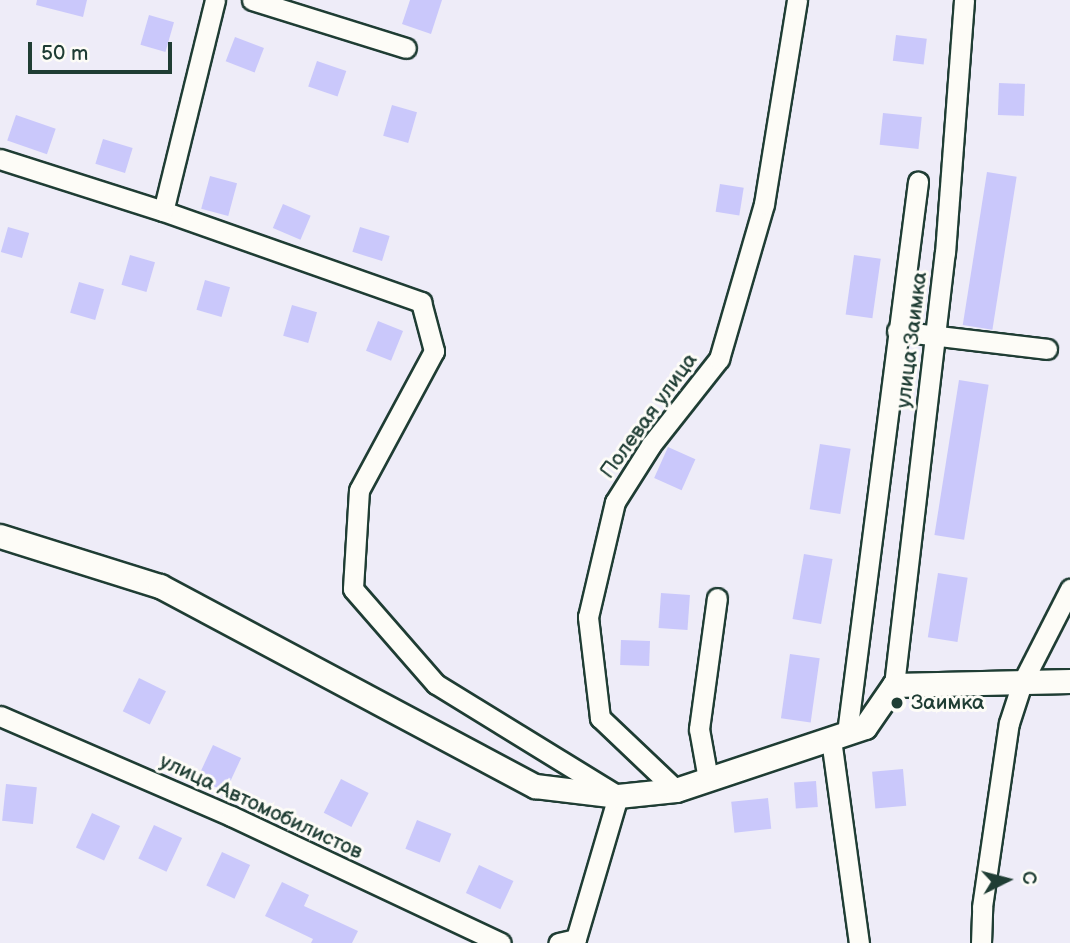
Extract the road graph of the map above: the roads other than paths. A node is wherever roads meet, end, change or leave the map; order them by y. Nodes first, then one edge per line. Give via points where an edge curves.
1 (215, 0) edge
2 (253, 0) edge
3 (797, 0) edge
4 (964, 0) edge
5 (406, 48) dead end
6 (0, 159) edge
7 (918, 182) dead end
8 (163, 211) junction
9 (897, 331) junction
10 (935, 336) junction
11 (1047, 349) dead end
12 (0, 536) edge
13 (1070, 589) edge
14 (717, 598) dead end
15 (1070, 681) edge
16 (1022, 683) junction
17 (894, 685) junction
18 (0, 716) edge
19 (848, 733) junction
20 (708, 779) junction
21 (676, 790) junction
22 (618, 796) junction
23 (570, 942) edge
24 (501, 943) edge
25 (859, 943) edge
26 (981, 943) edge

1 - 8 street
2 - 5 street
3 - 21 street, Полевая улица via 764,204 719,359 652,445 615,502 588,617 600,718
4 - 10 street, улица Заимка
6 - 8 street
7 - 9 street
8 - 22 street via 421,302 434,351 359,490 353,589 436,684
9 - 10 street
9 - 19 street
10 - 11 street
10 - 17 street, улица Заимка
12 - 22 street via 160,586 535,786
13 - 16 street
14 - 20 street via 699,729
15 - 16 street
16 - 17 street
16 - 26 street via 1009,723 982,907
17 - 19 street
18 - 24 street, улица Автомобилистов via 231,816
19 - 20 street
19 - 25 street
20 - 21 street
21 - 22 street
22 - 23 street

